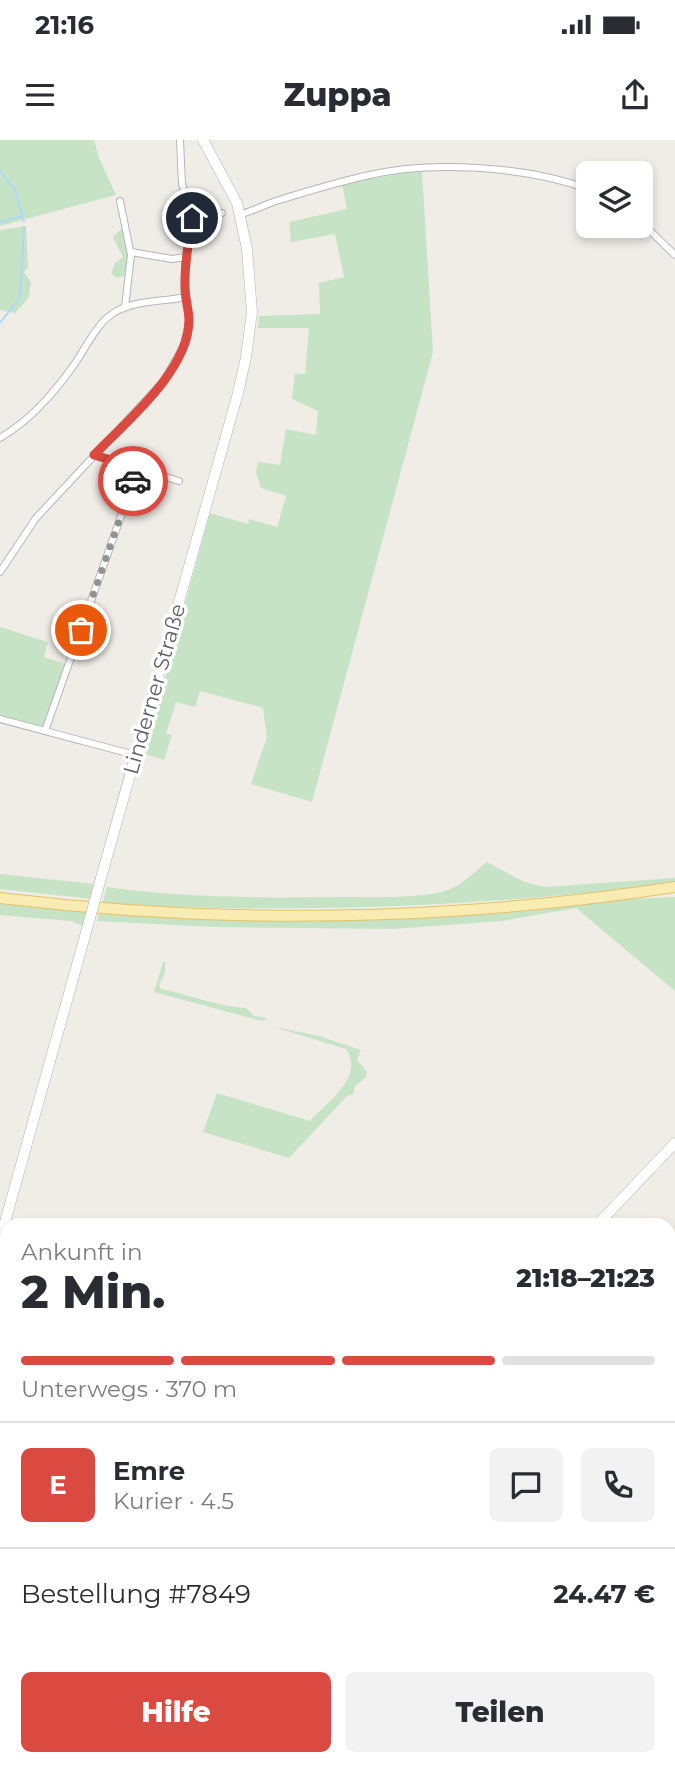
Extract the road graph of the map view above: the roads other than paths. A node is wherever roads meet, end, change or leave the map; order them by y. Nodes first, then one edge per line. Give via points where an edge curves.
1 (180, 140) edge
2 (202, 140) edge
3 (576, 186) edge
4 (120, 201) dead end
5 (222, 213) dead end
6 (241, 214) junction
7 (192, 218) junction
8 (653, 234) edge
9 (131, 252) junction
10 (675, 255) edge
11 (186, 257) junction
12 (186, 297) junction
13 (125, 307) junction
14 (0, 438) edge
15 (94, 455) junction
16 (138, 468) junction
17 (179, 481) dead end
18 (0, 572) edge
19 (0, 719) edge
20 (45, 731) junction
21 (135, 755) junction
22 (675, 887) edge
23 (0, 898) edge
24 (675, 1143) edge
25 (6, 1218) edge
26 (604, 1218) edge

1 - 7 street via 182,184
2 - 6 main road, Linderner Straße
3 - 6 street via 543,176 487,170 391,172
4 - 9 street
5 - 7 street
6 - 21 main road, Linderner Straße via 252,312 246,357
7 - 11 street
8 - 10 street
9 - 11 street via 172,260
9 - 13 street
11 - 12 street
12 - 13 street
12 - 15 street via 189,321 184,345 164,381
13 - 14 street via 110,315 36,410
15 - 16 street
15 - 18 street via 36,518
16 - 17 street
16 - 20 street
19 - 20 street
20 - 21 street
21 - 25 main road, Linderner Straße, bridge
22 - 23 main road via 535,903 370,914 134,911
24 - 26 main road

